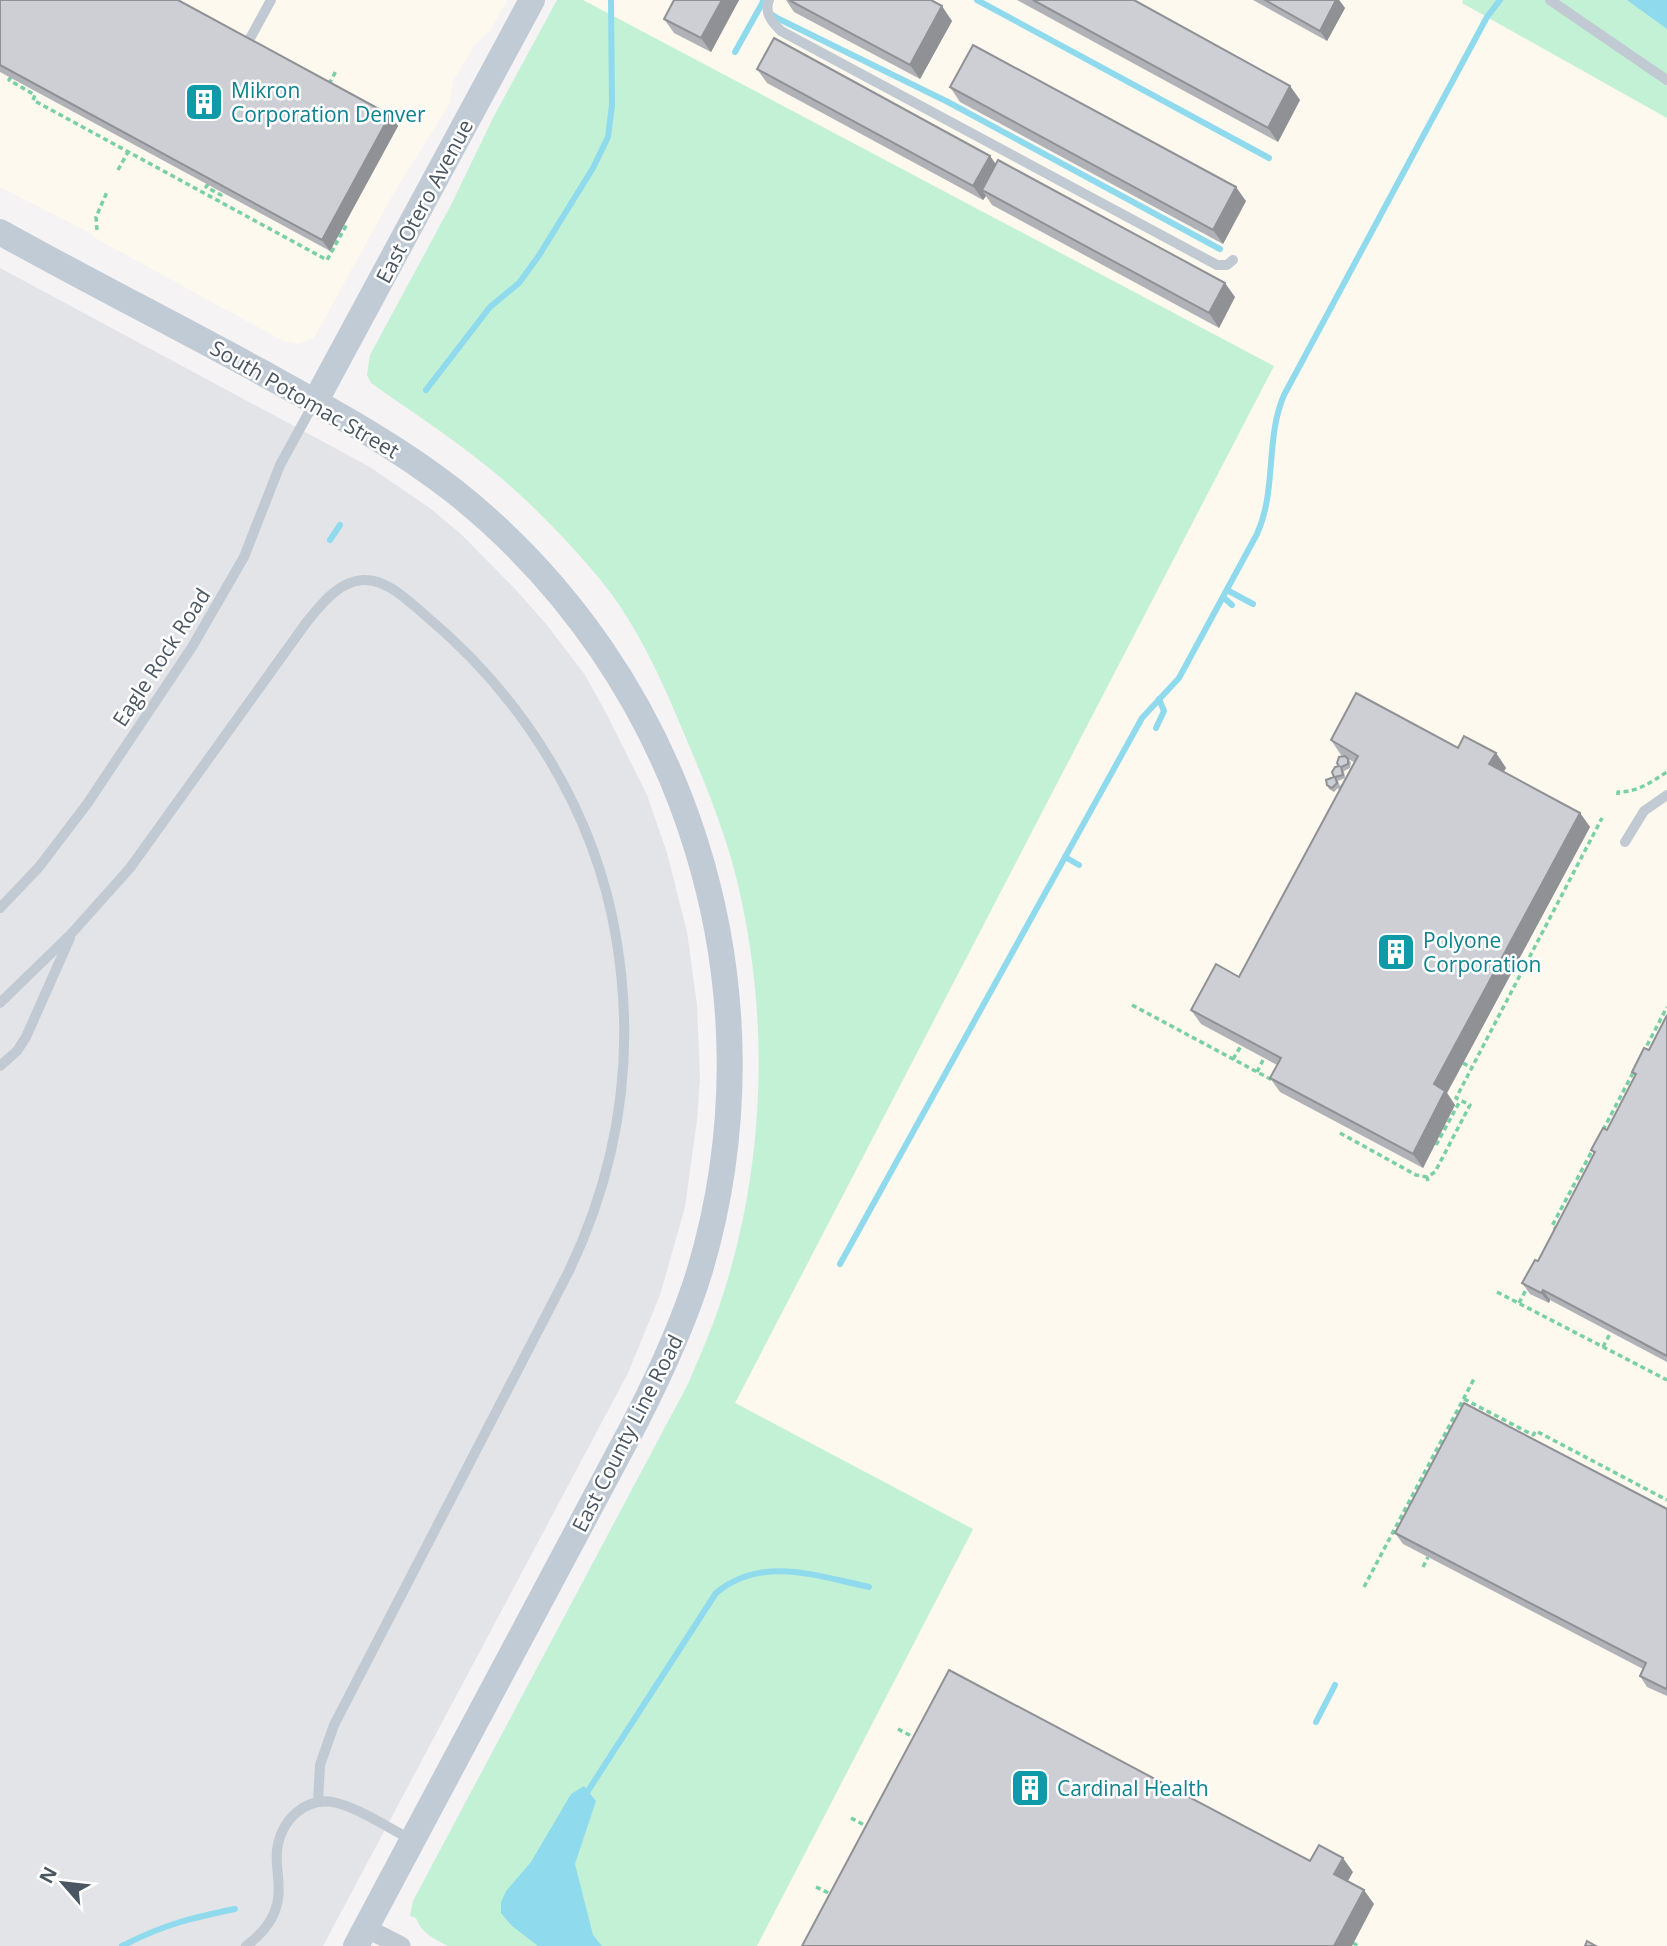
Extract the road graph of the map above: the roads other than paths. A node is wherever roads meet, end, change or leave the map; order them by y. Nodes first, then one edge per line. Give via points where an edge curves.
1 (271, 0) edge
2 (532, 0) edge
3 (769, 0) edge
4 (1550, 1) edge
5 (247, 44) edge
6 (1667, 80) edge
7 (0, 232) edge
8 (1233, 260) dead end
9 (315, 402) junction
10 (1667, 795) edge
11 (1625, 842) dead end
12 (705, 875) joint
13 (0, 908) edge
14 (71, 934) junction
15 (0, 1003) edge
16 (0, 1066) edge
17 (318, 1802) junction
18 (413, 1840) junction
19 (361, 1937) edge
20 (246, 1946) edge
21 (401, 1946) edge

1 - 5 lane
2 - 9 main road, East Otero Avenue
3 - 8 lane via 768,12 781,31 1217,265
4 - 6 lane
7 - 9 main road, South Potomac Street
9 - 12 main road, South Potomac Street via 364,428 452,491 559,593 605,655 646,726 678,790
9 - 13 lane, Eagle Rock Road via 280,465 244,557 192,648 74,822
10 - 11 lane via 1644,811
12 - 18 main road, East County Line Road via 724,968 730,1071 721,1176 701,1266 661,1372
14 - 15 lane
14 - 16 lane via 26,1037
14 - 17 lane via 130,868 306,623 337,590 364,580 387,586 447,634 514,706 544,750 580,820 605,890 619,958 624,1044 616,1127 598,1203 544,1322 334,1725 320,1765
17 - 18 lane via 345,1806
17 - 20 lane via 299,1809 282,1834 277,1907 265,1929
18 - 19 main road, East County Line Road
19 - 21 street

